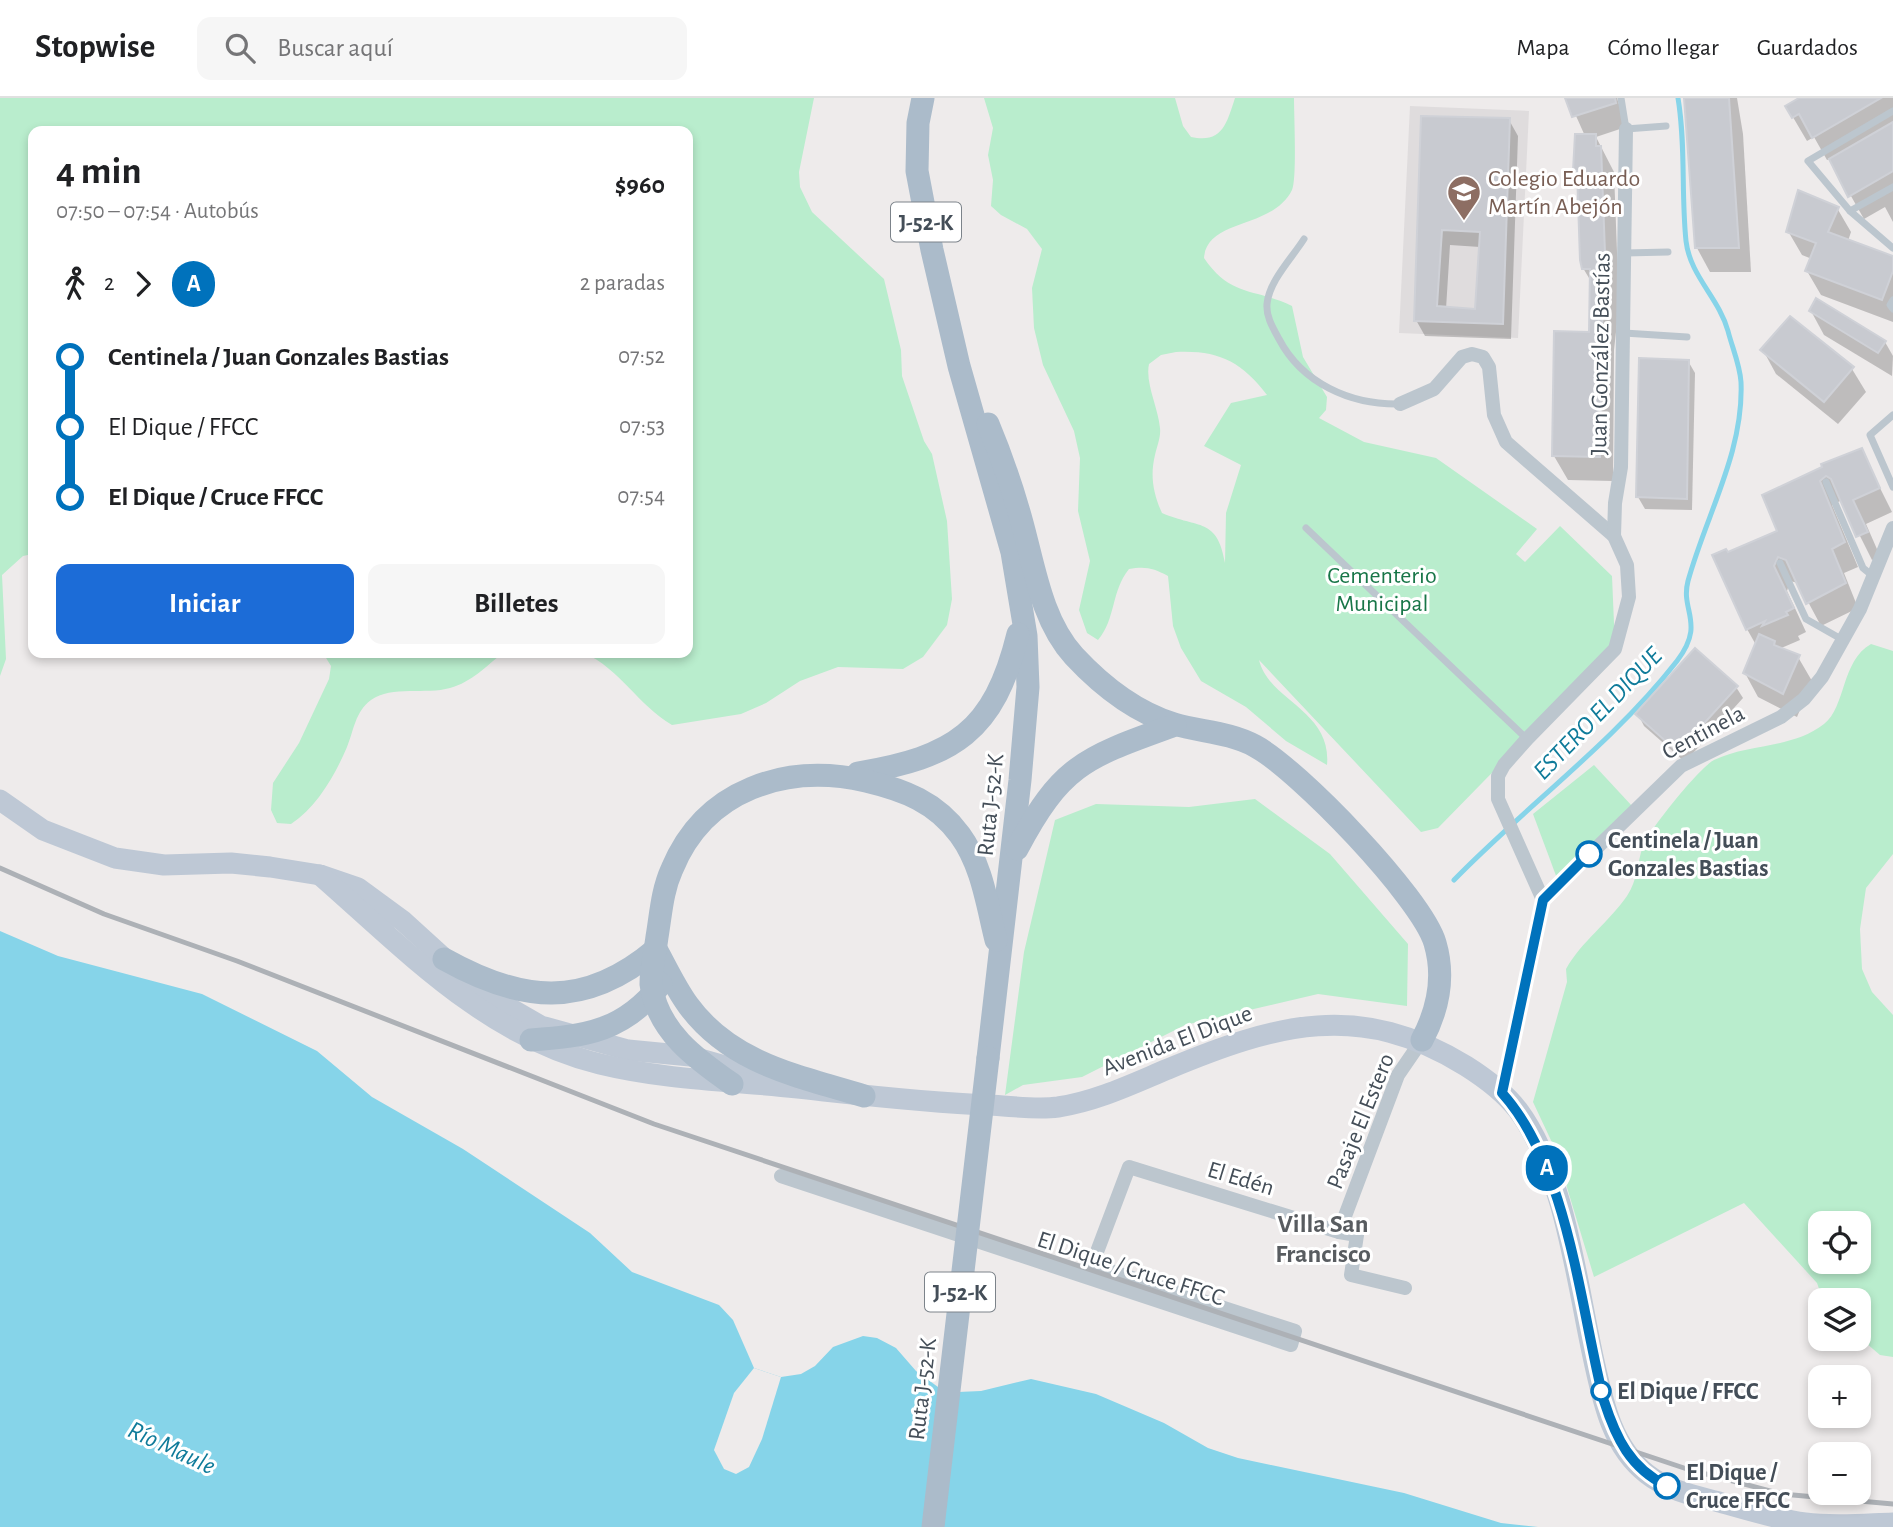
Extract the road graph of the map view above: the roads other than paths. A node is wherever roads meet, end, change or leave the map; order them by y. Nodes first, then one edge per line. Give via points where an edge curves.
1 (923, 98) edge
2 (1621, 98) edge
3 (1893, 111) edge
4 (1666, 126) dead end
5 (1626, 129) junction
6 (1893, 187) edge
7 (1850, 211) junction
8 (1304, 239) dead end
9 (1893, 248) edge
10 (1668, 252) dead end
11 (1625, 253) junction
12 (1893, 300) edge
13 (1893, 309) edge
14 (1623, 333) junction
15 (1687, 337) dead end
16 (953, 344) junction
17 (1400, 404) joint
18 (1893, 415) edge
19 (1826, 482) dead end
20 (1893, 487) edge
21 (1306, 528) dead end
22 (1893, 528) edge
23 (1614, 536) junction
24 (1780, 563) dead end
25 (1875, 578) junction
26 (1023, 614) junction
27 (1843, 640) junction
28 (1175, 724) junction
29 (1527, 739) junction
30 (843, 776) junction
31 (0, 800) edge
32 (1011, 861) junction
33 (320, 875) junction
34 (1543, 900) junction
35 (656, 949) junction
36 (1000, 956) junction
37 (444, 959) junction
38 (669, 972) junction
39 (652, 995) junction
40 (575, 1037) junction
41 (531, 1040) junction
42 (1422, 1041) junction
43 (690, 1056) junction
44 (732, 1084) junction
45 (781, 1085) junction
46 (1502, 1093) junction
47 (864, 1096) junction
48 (781, 1176) dead end
49 (1339, 1232) junction
50 (1087, 1270) junction
51 (1405, 1288) dead end
52 (1893, 1523) edge
53 (933, 1527) edge

1 - 16 main road, Ruta J-52-K / J-52-K via 917,171
2 - 5 lane
3 - 7 lane via 1808,161
4 - 5 lane
5 - 11 street, Juan González Bastías
6 - 7 lane
7 - 9 lane
8 - 17 lane via 1269,293 1267,313 1281,344 1303,370 1330,389 1359,400
10 - 11 lane
11 - 14 street, Juan González Bastías
12 - 13 lane
14 - 15 lane
14 - 23 street, Juan González Bastías via 1621,467
16 - 26 main road, Ruta J-52-K / J-52-K via 1012,552
16 - 28 main road via 995,441 1046,608 1059,636 1106,686
17 - 23 street, Juan González Bastías via 1434,390 1462,356 1483,357 1489,367 1497,426 1506,442
18 - 20 lane via 1870,435
19 - 25 lane via 1864,568
21 - 29 lane
22 - 25 street, Centinela
23 - 29 street, Juan González Bastías via 1627,565 1629,597 1615,649
24 - 27 lane via 1806,619
25 - 27 street, Centinela
26 - 30 main road via 999,692 967,732 939,752 907,765
26 - 32 main road, Ruta J-52-K / J-52-K via 1028,687
27 - 34 street, Centinela via 1804,699 1781,717 1714,747 1673,772
28 - 32 main road via 1106,750 1073,770 1041,805
28 - 42 main road via 1224,733 1252,744 1293,771 1421,913 1435,943 1440,976 1436,1009
29 - 34 street, Juan González Bastías via 1500,770 1497,791
30 - 35 main road via 809,774 772,780 736,796 706,819 672,868
30 - 36 main road via 904,791 949,821 976,864
31 - 33 main road via 43,830 115,858 164,865 244,864
32 - 36 main road, Ruta J-52-K / J-52-K
33 - 37 main road via 358,888
33 - 41 main road, Avenida El Dique via 457,994
34 - 46 street
35 - 37 main road via 607,981 550,993 493,984
35 - 38 main road
35 - 39 main road
36 - 53 main road, Ruta J-52-K / J-52-K, bridge
37 - 40 main road via 510,1011
38 - 39 main road
38 - 47 main road via 700,1020 744,1055 780,1071
39 - 40 main road via 611,1026
39 - 43 main road
40 - 41 main road
40 - 43 main road
41 - 44 main road, Avenida El Dique via 576,1058 624,1069
42 - 46 main road, Avenida El Dique
42 - 47 main road, Avenida El Dique via 1346,1026 1284,1029 1226,1045 1110,1094 1056,1107
42 - 49 street, Pasaje El Estero via 1398,1074
43 - 44 main road
43 - 45 main road
44 - 45 main road, Avenida El Dique
45 - 47 main road, Avenida El Dique
46 - 52 main road, Avenida El Dique via 1526,1123 1552,1178 1604,1401 1618,1440 1634,1462 1670,1487 1784,1519 1836,1525
48 - 50 street, El Dique / Cruce FFCC
49 - 50 street, El Edén via 1129,1167
49 - 51 street via 1357,1235 1351,1275
50 - 50 street, El Dique / Cruce FFCC via 1291,1345 1295,1331

